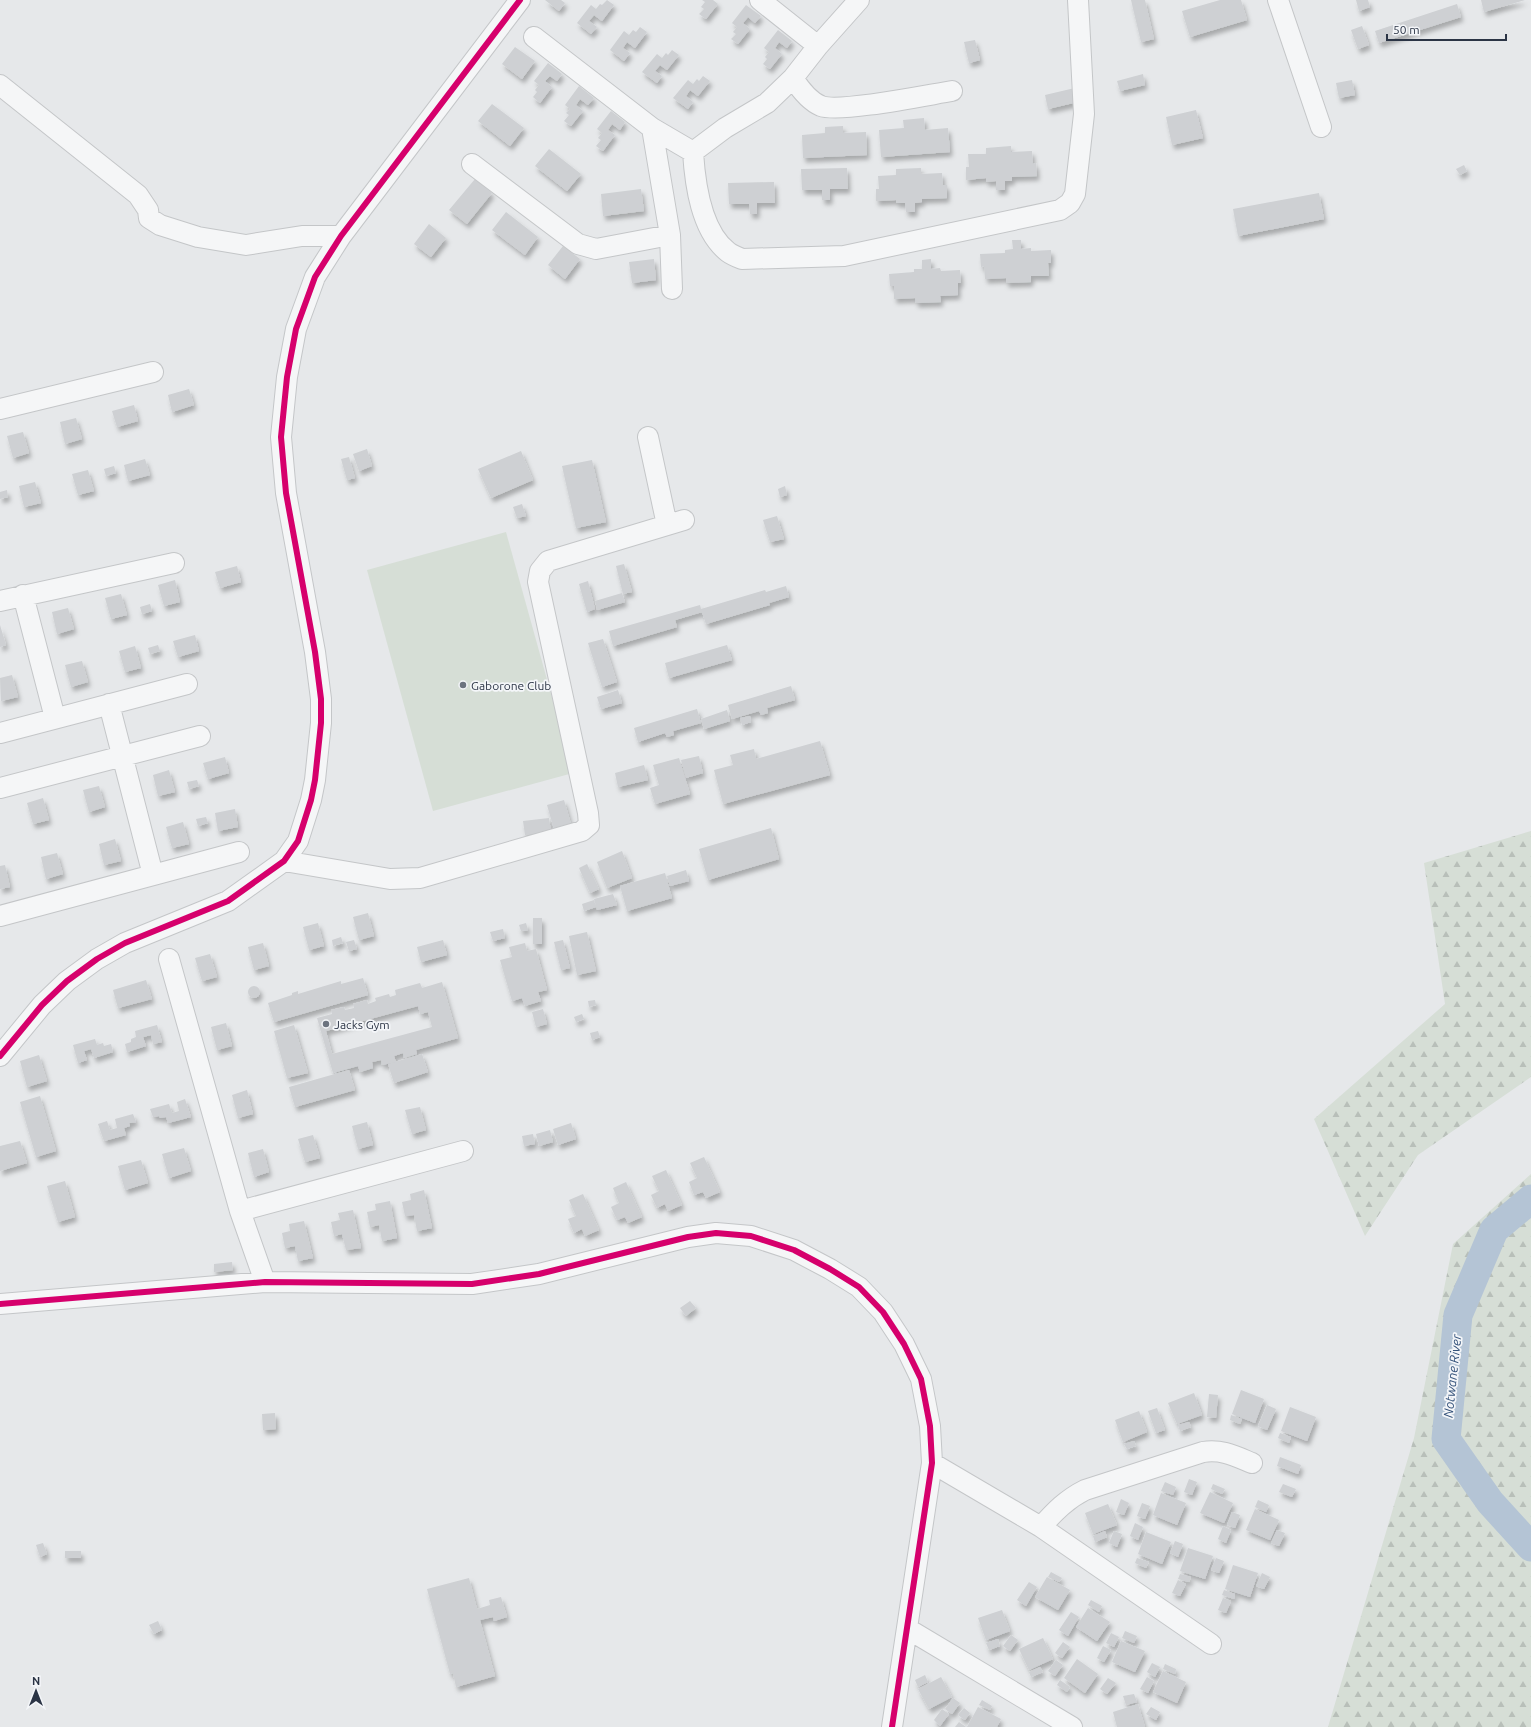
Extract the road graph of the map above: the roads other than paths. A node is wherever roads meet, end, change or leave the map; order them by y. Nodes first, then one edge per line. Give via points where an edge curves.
1 (520, 0) edge
2 (760, 0) edge
3 (858, 0) edge
4 (1078, 0) edge
5 (1278, 0) edge
6 (534, 37) dead end
7 (818, 46) junction
8 (793, 78) junction
9 (0, 85) edge
10 (952, 91) dead end
11 (1322, 127) dead end
12 (652, 128) junction
13 (693, 152) junction
14 (472, 164) dead end
15 (670, 235) junction
16 (341, 236) junction
17 (672, 289) dead end
18 (153, 372) dead end
19 (0, 409) edge
20 (648, 437) dead end
21 (174, 563) dead end
22 (23, 595) junction
23 (0, 601) edge
24 (187, 684) dead end
25 (109, 704) junction
26 (55, 718) junction
27 (0, 733) edge
28 (200, 736) dead end
29 (123, 756) junction
30 (0, 788) edge
31 (239, 852) dead end
32 (284, 861) junction
33 (153, 875) junction
34 (0, 916) edge
35 (169, 959) dead end
36 (0, 1056) edge
37 (462, 1151) dead end
38 (240, 1211) junction
39 (265, 1282) junction
40 (0, 1304) edge
41 (932, 1463) junction
42 (1252, 1463) dead end
43 (1041, 1527) junction
44 (908, 1629) junction
45 (1212, 1644) dead end
46 (892, 1727) edge
47 (1072, 1727) edge

1 - 16 street
2 - 7 street
3 - 7 street
4 - 13 street via 1084,114 1075,194 1060,210 844,256 742,259 728,253 711,232 697,189
5 - 11 street
6 - 12 street
7 - 8 street
8 - 10 street via 804,94 822,106 848,107
8 - 13 street via 767,103 725,128
9 - 16 street via 138,195 148,210 149,218 160,225 198,237 246,245 302,236
12 - 13 street
12 - 15 street
14 - 15 street via 582,246 596,249
15 - 17 street
16 - 32 street via 315,277 296,329 287,377 281,437 286,493 321,699 321,723 311,800 298,841
18 - 19 street
20 - 32 street via 676,523 548,561 540,571 538,582 589,825 582,831 420,878 390,879
21 - 22 street
22 - 23 street
22 - 26 street
24 - 25 street
25 - 26 street
25 - 29 street
26 - 27 street
28 - 29 street
29 - 30 street
29 - 33 street
31 - 33 street
32 - 36 street via 228,901 125,943 97,959 67,981 42,1005
33 - 34 street
35 - 38 street
37 - 38 street
38 - 39 street
39 - 40 street
39 - 41 street via 472,1284 539,1274 695,1236 716,1233 751,1236 794,1250 830,1270 859,1287 883,1312 904,1344 921,1379 930,1426
41 - 43 street
41 - 44 street
42 - 43 street via 1224,1452 1203,1452 1085,1490 1056,1508
43 - 45 street
44 - 46 street
44 - 47 street

